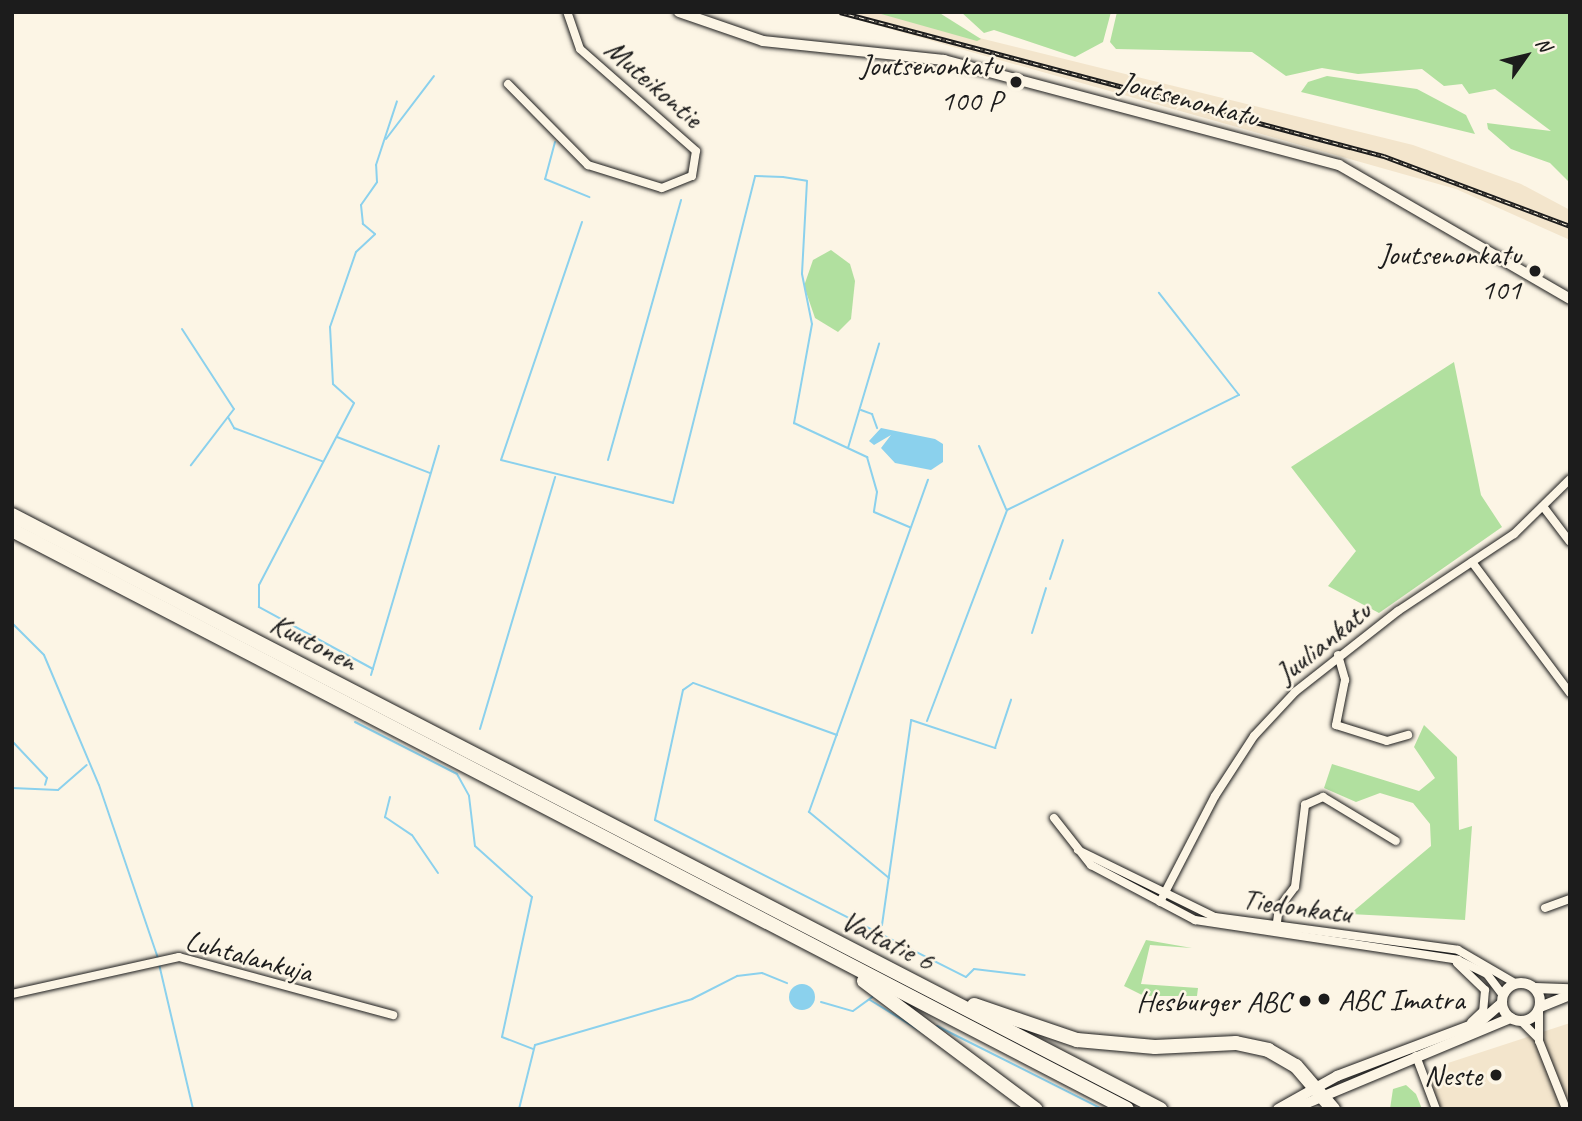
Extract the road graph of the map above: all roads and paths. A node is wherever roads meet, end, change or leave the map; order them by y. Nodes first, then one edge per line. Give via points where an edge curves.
1 (567, 12) edge
2 (680, 12) edge
3 (508, 84) dead end
4 (1570, 299) edge
5 (1570, 479) edge
6 (1545, 509) junction
7 (12, 515) edge
8 (12, 530) edge
9 (1570, 542) edge
10 (1472, 562) junction
11 (1338, 655) junction
12 (1570, 693) edge
13 (1408, 735) dead end
14 (1054, 818) dead end
15 (590, 823) junction
16 (1396, 841) dead end
17 (1162, 898) junction
18 (1570, 899) edge
19 (1545, 908) dead end
20 (1276, 931) junction
21 (786, 932) junction
22 (1445, 958) junction
23 (880, 965) junction
24 (1516, 983) junction
25 (1535, 988) junction
26 (1570, 989) edge
27 (12, 995) edge
28 (1570, 995) edge
29 (1503, 999) junction
30 (1539, 1008) junction
31 (393, 1015) dead end
32 (1516, 1019) junction
33 (1455, 1032) junction
34 (1539, 1041) junction
35 (1416, 1056) junction
36 (1319, 1089) junction
37 (1035, 1109) edge
38 (1127, 1109) edge
39 (1160, 1109) edge
40 (1278, 1109) edge
41 (1293, 1109) edge
42 (1333, 1109) edge
43 (1436, 1109) edge
44 (1566, 1109) edge

1 - 3 street, Muteikontie via 580,49 696,151 692,176 663,188 588,164
2 - 4 street, Joutsenonkatu via 763,41 944,60 1339,165
5 - 6 street, Juuliankatu
6 - 9 street
6 - 10 street, Juuliankatu
7 - 15 highway, Kuutonen
8 - 15 highway, Kuutonen
10 - 11 street, Juuliankatu
10 - 12 street
11 - 13 street via 1345,680 1336,725 1387,741
11 - 17 street, Juuliankatu via 1254,736
14 - 17 street, Tiedonkatu via 1078,850
15 - 21 highway, Valtatie 6
15 - 23 highway, Valtatie 6
16 - 20 street via 1323,797 1305,805 1295,887 1279,908
17 - 20 street, Tiedonkatu via 1214,917
18 - 19 street
20 - 22 street, Tiedonkatu
20 - 24 street, Tiedonkatu via 1458,950
21 - 37 highway via 904,1009
21 - 38 highway, Valtatie 6
22 - 29 street, Tiedonkatu via 1477,967
22 - 33 street, Tiedonkatu via 1477,976 1486,997 1483,1011
23 - 36 highway via 1077,1040 1155,1047 1236,1043 1268,1049
23 - 39 highway, Valtatie 6
24 - 25 street
24 - 29 street
25 - 26 street
25 - 30 street
27 - 31 street, Luhtalankuja via 179,957
28 - 30 street
29 - 32 street
29 - 33 street via 1490,1016
30 - 32 street
30 - 34 street
32 - 34 street
32 - 35 street
33 - 36 street
34 - 44 street
35 - 36 street
35 - 43 street
36 - 40 street
36 - 41 street
36 - 42 highway

